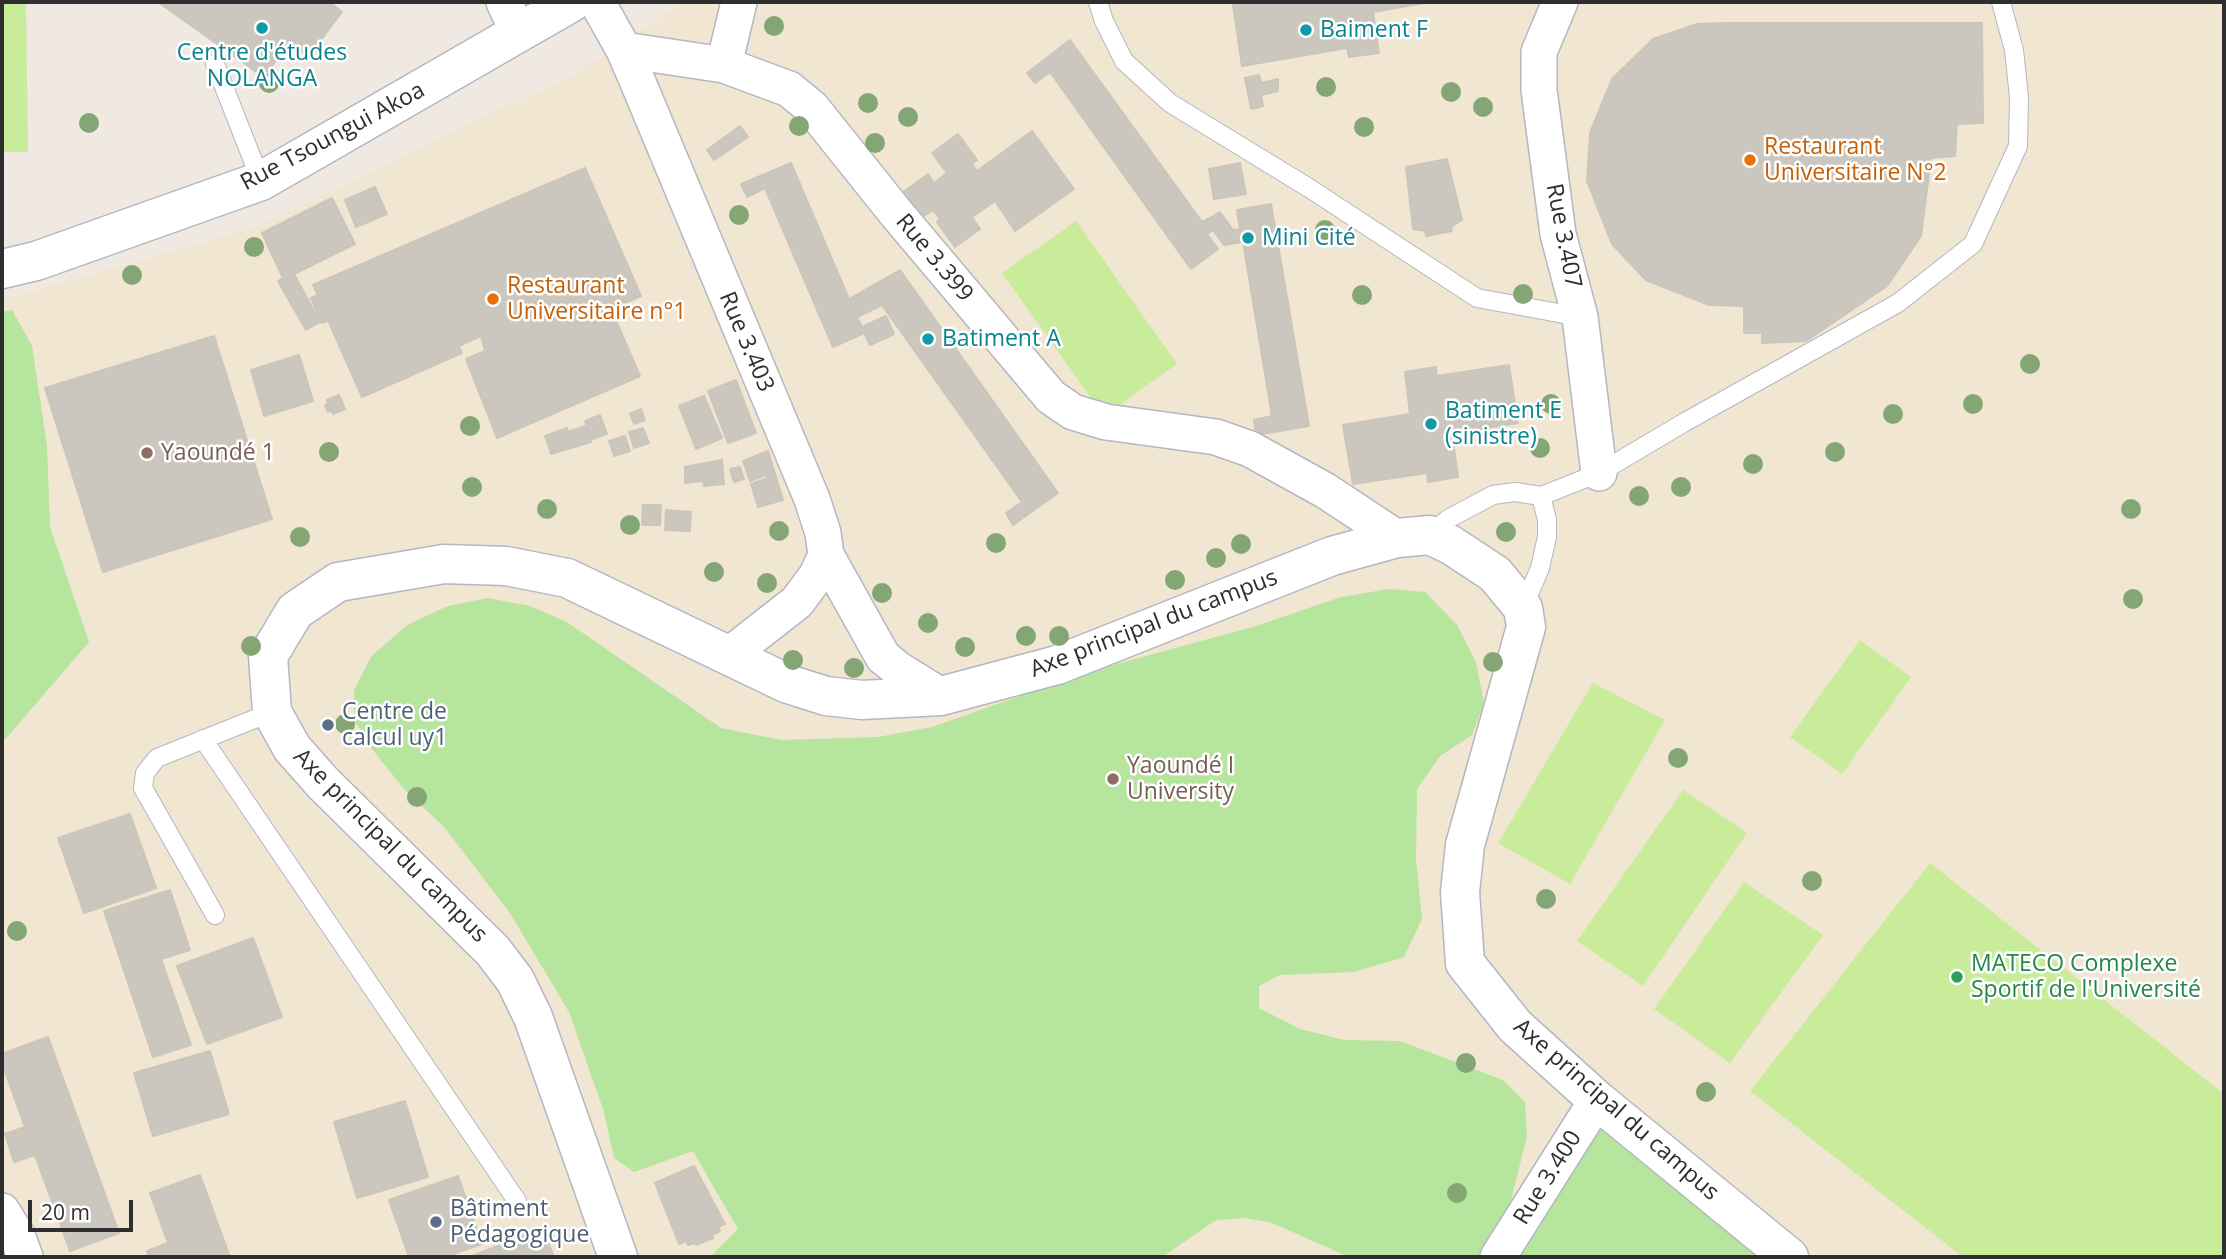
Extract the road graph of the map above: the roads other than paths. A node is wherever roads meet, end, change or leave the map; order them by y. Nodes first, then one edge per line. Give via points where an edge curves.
1 (572, 2) edge
2 (597, 2) edge
3 (739, 2) edge
4 (1098, 2) edge
5 (1560, 2) edge
6 (2001, 2) edge
7 (512, 18) edge
8 (624, 50) junction
9 (215, 64) dead end
10 (724, 65) junction
11 (261, 181) junction
12 (2, 269) edge
13 (1580, 317) junction
14 (1599, 473) junction
15 (1541, 496) junction
16 (1414, 536) junction
17 (826, 555) junction
18 (1523, 608) junction
19 (728, 656) junction
20 (941, 696) junction
21 (272, 712) junction
22 (202, 739) junction
23 (215, 915) dead end
24 (1597, 1100) junction
25 (517, 1201) dead end
26 (2, 1211) edge
27 (25, 1257) edge
28 (618, 1257) edge
29 (1498, 1257) edge
30 (1789, 1257) edge

1 - 7 street, Rue Tsoungui Akoa
2 - 8 street, Rue 3.403
3 - 10 street
4 - 13 lane via 1124,61 1170,103 1477,298
5 - 13 street, Rue 3.407 via 1539,52 1539,90 1558,234
6 - 14 lane via 2014,50 2018,146 1973,244 1898,303
7 - 11 street, Rue Tsoungui Akoa
8 - 10 street, Rue 3.399
8 - 17 street, Rue 3.403 via 812,499
9 - 11 lane
10 - 16 street, Rue 3.399 via 789,89 812,108 1051,397 1073,412 1105,422 1216,437 1250,449
11 - 12 street, Rue Tsoungui Akoa
13 - 14 street, Rue 3.407
14 - 15 lane
15 - 16 lane via 1493,495
15 - 18 lane via 1547,537 1541,568
16 - 18 street via 1451,545 1495,574
16 - 20 street, Axe principal du campus via 1332,556 1057,664
17 - 19 street via 797,602
17 - 20 street, Rue 3.403 via 883,657
18 - 24 street, Axe principal du campus via 1526,627 1465,845 1460,892 1465,963 1515,1026
19 - 20 street, Axe principal du campus via 826,696 862,700
19 - 21 street, Axe principal du campus via 567,578 506,566 444,564 338,582 295,611 268,656
21 - 22 lane
21 - 28 street, Axe principal du campus via 292,748 323,783 493,951 515,980 537,1029
22 - 23 lane via 157,758 145,773 143,788
22 - 25 lane
24 - 29 street, Rue 3.400
24 - 30 street, Axe principal du campus
26 - 27 street

